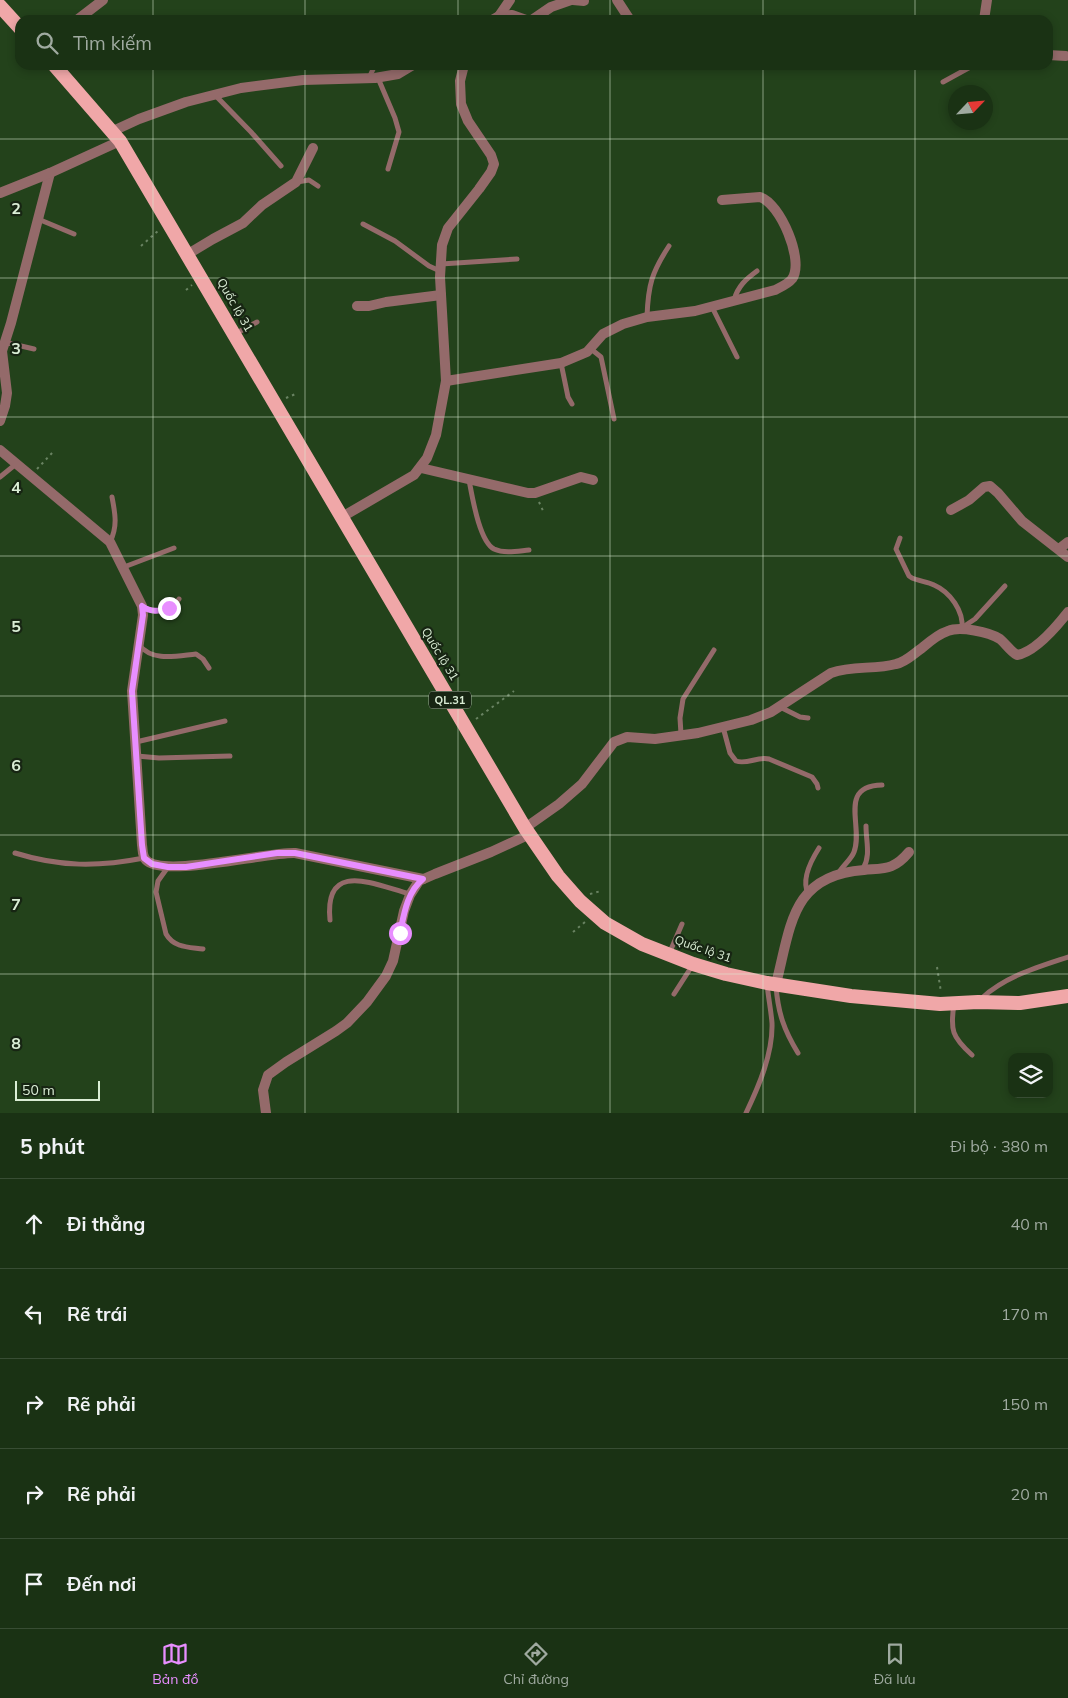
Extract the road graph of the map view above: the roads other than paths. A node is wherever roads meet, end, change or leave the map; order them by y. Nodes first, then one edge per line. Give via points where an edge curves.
1 (104, 0) edge
2 (510, 0) edge
3 (572, 0) edge
4 (617, 0) edge
5 (987, 0) edge
6 (584, 2) dead end
7 (0, 6) edge
8 (84, 15) edge
9 (498, 15) edge
10 (540, 15) edge
11 (627, 15) edge
12 (985, 15) edge
13 (15, 22) edge
14 (1053, 55) edge
15 (1066, 56) dead end
16 (58, 70) edge
17 (374, 70) edge
18 (405, 70) edge
19 (463, 70) edge
20 (965, 70) edge
21 (373, 78) junction
22 (944, 82) dead end
23 (215, 94) junction
24 (117, 136) junction
25 (313, 148) dead end
26 (282, 166) dead end
27 (388, 170) dead end
28 (50, 173) junction
29 (296, 182) junction
30 (318, 186) dead end
31 (0, 193) edge
32 (722, 200) dead end
33 (37, 219) junction
34 (363, 224) dead end
35 (74, 234) dead end
36 (669, 246) dead end
37 (188, 254) junction
38 (517, 259) dead end
39 (440, 267) junction
40 (757, 272) dead end
41 (441, 295) junction
42 (734, 301) junction
43 (357, 306) dead end
44 (712, 307) junction
45 (647, 317) junction
46 (257, 322) dead end
47 (235, 334) junction
48 (4, 341) junction
49 (34, 349) dead end
50 (591, 349) junction
51 (737, 357) dead end
52 (561, 363) junction
53 (446, 381) junction
54 (572, 404) dead end
55 (614, 419) dead end
56 (0, 421) edge
57 (0, 450) edge
58 (16, 464) junction
59 (421, 468) junction
60 (0, 477) edge
61 (469, 479) junction
62 (593, 480) dead end
63 (112, 497) dead end
64 (951, 510) dead end
65 (342, 517) junction
66 (900, 538) dead end
67 (110, 542) junction
68 (1068, 542) edge
69 (174, 548) dead end
70 (1059, 549) junction
71 (529, 550) dead end
72 (1068, 557) edge
73 (124, 567) junction
74 (1005, 586) dead end
75 (180, 599) dead end
76 (142, 606) junction
77 (1068, 612) edge
78 (963, 628) junction
79 (138, 644) junction
80 (714, 650) dead end
81 (209, 668) dead end
82 (780, 707) junction
83 (808, 718) dead end
84 (225, 721) dead end
85 (723, 727) junction
86 (681, 734) junction
87 (135, 742) junction
88 (136, 756) junction
89 (230, 756) dead end
90 (882, 785) dead end
91 (818, 788) dead end
92 (866, 826) dead end
93 (528, 831) junction
94 (819, 848) dead end
95 (909, 852) dead end
96 (15, 853) dead end
97 (144, 858) junction
98 (168, 867) junction
99 (862, 870) junction
100 (838, 874) junction
101 (423, 879) junction
102 (808, 892) junction
103 (410, 894) junction
104 (330, 920) dead end
105 (682, 924) dead end
106 (202, 950) dead end
107 (669, 954) junction
108 (1068, 957) edge
109 (693, 964) junction
110 (771, 983) junction
111 (674, 994) dead end
112 (1068, 996) edge
113 (978, 1002) junction
114 (947, 1004) junction
115 (798, 1053) dead end
116 (972, 1055) dead end
117 (266, 1113) edge
118 (746, 1113) edge

1 - 8 street
2 - 9 street
3 - 6 street
3 - 10 street
4 - 11 street
5 - 12 street
7 - 13 highway
14 - 15 street
16 - 24 highway, Quốc lộ 31 / QL.31
17 - 21 lane
18 - 21 street
19 - 39 street via 460,81 462,104 468,121 494,164 448,228
20 - 22 lane
21 - 23 street via 303,80
21 - 27 lane via 396,118 399,132
23 - 24 street via 157,112
23 - 26 lane
24 - 28 street
24 - 37 highway, Quốc lộ 31 / QL.31
25 - 29 street
28 - 31 street
28 - 33 street
29 - 30 lane via 310,180
29 - 37 street via 262,205 244,223
32 - 42 street via 766,198 790,236 794,249 796,266 792,280 775,290
33 - 35 lane
33 - 48 street
34 - 39 lane via 396,241 429,266
36 - 45 lane via 651,279
37 - 47 highway, Quốc lộ 31 / QL.31
38 - 39 lane
39 - 41 street
40 - 42 lane via 739,287
41 - 43 street
41 - 53 street
42 - 44 street
44 - 45 street
44 - 51 lane
45 - 50 street via 608,330
46 - 47 lane
47 - 65 highway, Quốc lộ 31 / QL.31
48 - 49 lane
48 - 56 street via 1,356 7,393
50 - 52 street
50 - 55 lane via 601,357
52 - 53 street
52 - 54 lane
53 - 59 street via 436,435
57 - 58 street
58 - 60 lane
58 - 67 street
59 - 61 street
59 - 65 street via 404,482
61 - 62 street via 528,493 580,477
61 - 71 lane via 486,541 492,548 506,552
63 - 67 lane via 116,527
64 - 70 street via 990,486 1022,521
65 - 93 highway, Quốc lộ 31 / QL.31
66 - 78 lane via 896,549 909,576 934,584 949,595 960,613
67 - 73 street
68 - 70 street
69 - 73 lane
70 - 72 street
73 - 76 street
74 - 78 lane
75 - 76 lane via 158,611
76 - 79 street
77 - 78 street via 1040,642 1016,655 998,638
78 - 82 street via 940,634 897,664 844,668 831,673
79 - 81 lane via 154,655 180,657 196,654
79 - 87 street via 132,691
80 - 86 lane via 683,699
82 - 83 lane
82 - 85 street via 763,716
84 - 87 lane
85 - 86 street
85 - 91 lane via 730,753 736,761 764,757 812,777
86 - 93 street via 655,739 628,736 614,742 582,784
87 - 88 street
88 - 89 lane
88 - 97 street
90 - 100 lane via 865,787 859,793 854,814 854,852
92 - 99 lane via 868,855
93 - 101 street via 491,852
93 - 107 highway, Quốc lộ 31 / QL.31 via 558,876 594,914 642,944
94 - 102 lane via 806,877
95 - 99 street via 901,862 892,866
96 - 97 lane via 80,864 113,864
97 - 98 street via 152,864
98 - 101 street via 295,853
98 - 106 lane via 158,881 156,892 166,934 175,944
99 - 100 street
100 - 102 street
101 - 103 street
102 - 110 street via 795,912
103 - 104 lane via 362,882 342,882 334,889
103 - 117 street via 393,961 386,976 347,1023 268,1075 263,1090
105 - 107 lane
107 - 109 highway, Quốc lộ 31 / QL.31
108 - 113 lane via 1010,979
109 - 110 highway, Quốc lộ 31 / QL.31
109 - 111 lane
110 - 114 highway, Quốc lộ 31 / QL.31 via 851,996
110 - 115 lane via 786,1033
110 - 118 lane via 770,1043 765,1067
112 - 113 highway, Quốc lộ 31 / QL.31 via 1020,1003
113 - 114 highway, Quốc lộ 31 / QL.31
114 - 116 lane via 958,1042

